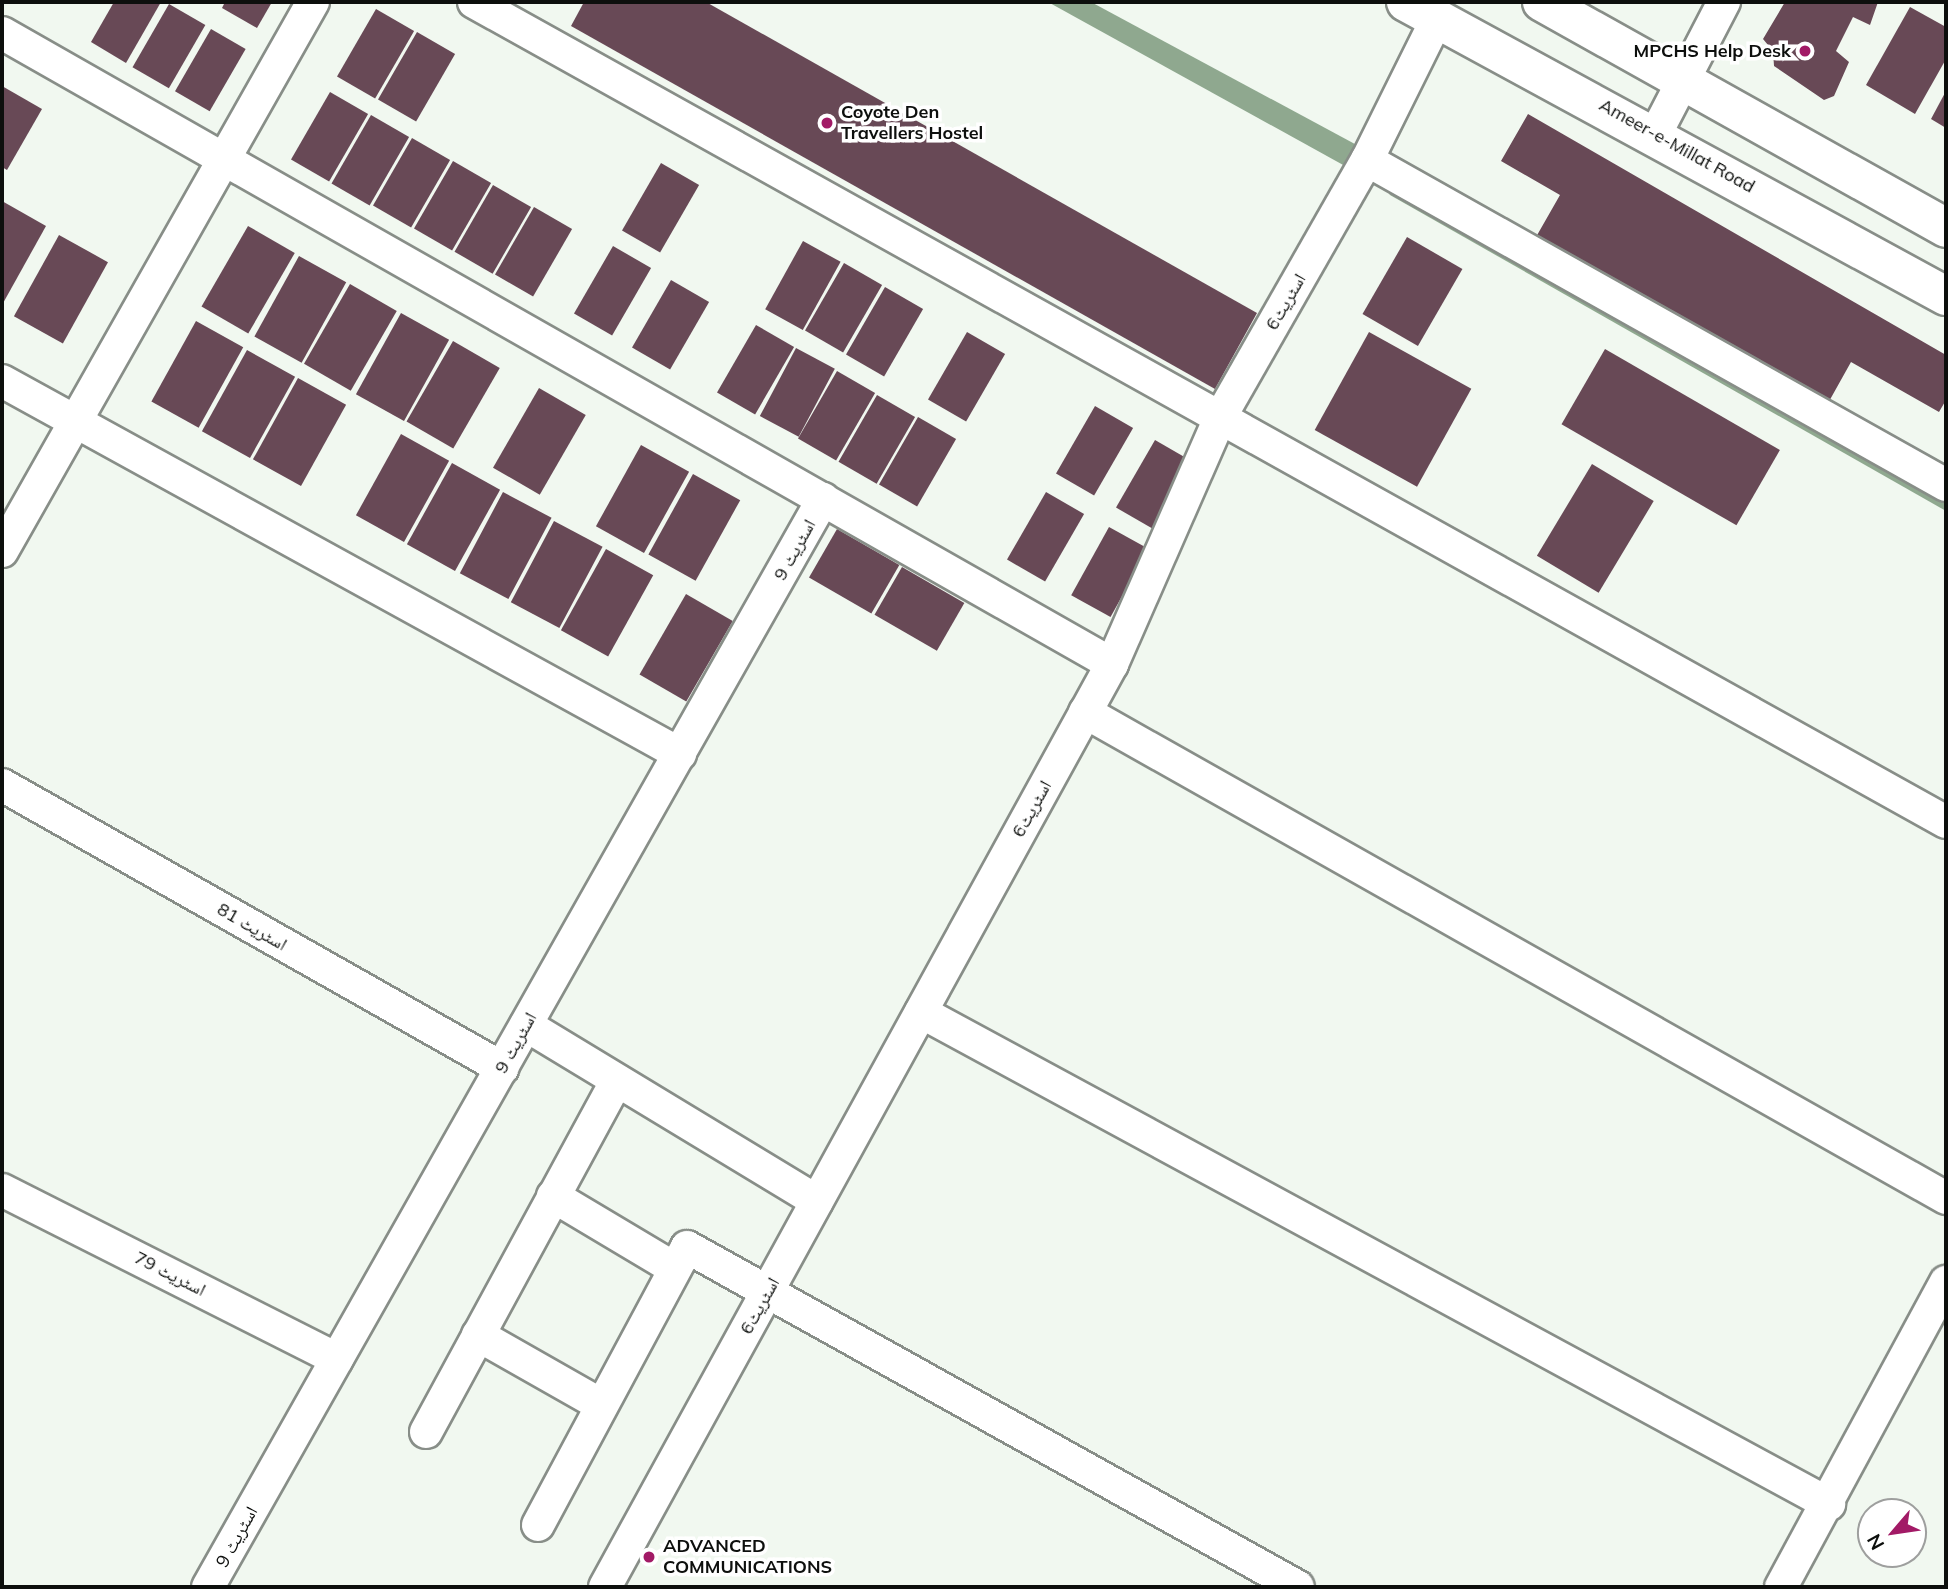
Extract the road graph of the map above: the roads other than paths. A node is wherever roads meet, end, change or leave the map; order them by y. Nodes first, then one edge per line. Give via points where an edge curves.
1 (313, 2) edge
2 (474, 2) edge
3 (1542, 2) edge
4 (1724, 2) edge
5 (1421, 10) edge
6 (2, 33) edge
7 (1685, 79) junction
8 (1656, 133) junction
9 (225, 157) junction
10 (1367, 160) junction
11 (1946, 228) edge
12 (1946, 296) edge
13 (2, 381) edge
14 (1222, 414) junction
15 (75, 421) junction
16 (1946, 485) edge
17 (823, 499) junction
18 (2, 551) edge
19 (1112, 664) junction
20 (1086, 712) junction
21 (680, 754) junction
22 (2, 785) edge
23 (1946, 822) edge
24 (921, 1012) junction
25 (526, 1025) junction
26 (502, 1068) junction
27 (617, 1080) junction
28 (2, 1190) edge
29 (553, 1196) junction
30 (1946, 1198) edge
31 (817, 1201) junction
32 (674, 1268) junction
33 (1946, 1282) edge
34 (768, 1290) junction
35 (478, 1335) junction
36 (337, 1359) junction
37 (601, 1405) junction
38 (426, 1432) dead end
39 (1829, 1504) junction
40 (538, 1525) dead end
41 (610, 1586) edge
42 (208, 1587) edge
43 (1298, 1587) edge
44 (1781, 1587) edge

1 - 9 street
2 - 14 street
3 - 7 main road
4 - 7 street
5 - 8 main road, Ameer-e-Millat Road
5 - 10 street, اسٹریٹ6
6 - 9 street
7 - 8 street
7 - 11 main road
8 - 12 main road, Ameer-e-Millat Road
9 - 15 street
9 - 17 street
10 - 14 street, اسٹریٹ6
10 - 16 street
13 - 15 street
14 - 19 street, اسٹریٹ6
14 - 23 street
15 - 18 street
15 - 21 street
17 - 19 street
17 - 21 street, اسٹریٹ 9
19 - 20 street, اسٹریٹ6
20 - 24 street, اسٹریٹ6
20 - 30 street
21 - 25 street, اسٹریٹ 9
22 - 26 street, اسٹریٹ 81
24 - 31 street, اسٹریٹ6
24 - 39 street
25 - 26 street, اسٹریٹ 9
25 - 27 street
26 - 36 street, اسٹریٹ 9
27 - 29 street
27 - 31 street
28 - 36 street, اسٹریٹ 79
29 - 32 street
29 - 35 street
31 - 34 street, اسٹریٹ6
32 - 34 street via 687,1247
32 - 37 street
33 - 39 street
34 - 41 street, اسٹریٹ6
34 - 43 street
35 - 37 street
35 - 38 street
36 - 42 street, اسٹریٹ 9
37 - 40 street
39 - 44 street

